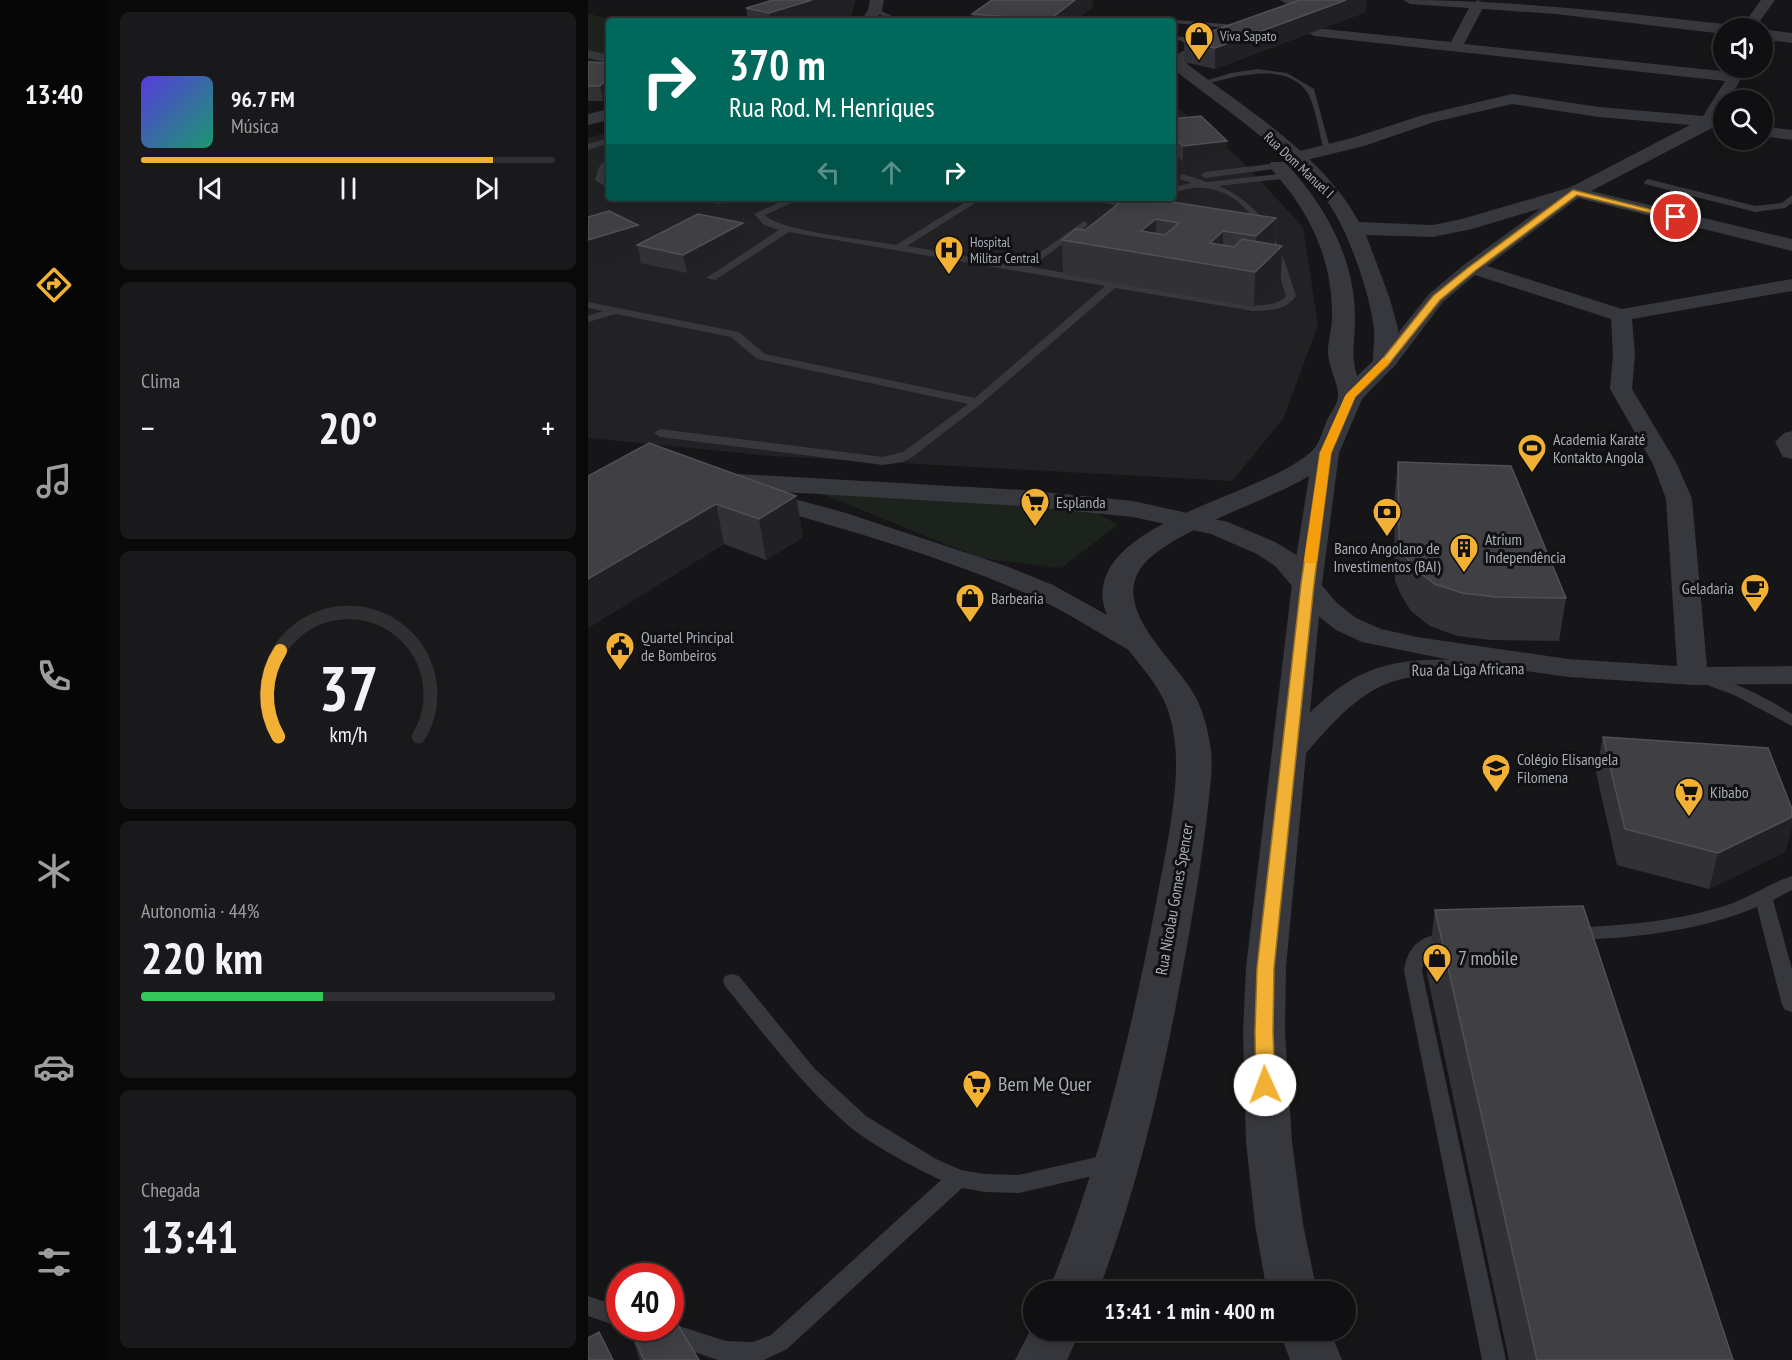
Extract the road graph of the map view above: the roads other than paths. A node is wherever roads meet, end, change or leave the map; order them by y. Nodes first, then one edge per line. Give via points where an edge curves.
1 (1287, 0) edge
2 (1410, 0) edge
3 (1768, 0) edge
4 (1478, 4) junction
5 (1313, 9) edge
6 (874, 13) edge
7 (890, 18) edge
8 (1755, 18) edge
9 (1176, 21) edge
10 (1266, 26) junction
11 (1713, 28) edge
12 (1314, 32) edge
13 (1773, 35) edge
14 (1176, 38) edge
15 (1792, 38) edge
16 (1209, 44) junction
17 (1456, 46) junction
18 (1176, 53) edge
19 (588, 54) edge
20 (606, 58) edge
21 (1713, 70) edge
22 (1186, 80) edge
23 (606, 115) edge
24 (588, 120) edge
25 (1713, 123) edge
26 (606, 124) edge
27 (1713, 124) edge
28 (588, 129) edge
29 (1773, 132) edge
30 (1792, 135) edge
31 (606, 141) edge
32 (588, 147) edge
33 (1328, 150) junction
34 (603, 163) edge
35 (1287, 167) junction
36 (1176, 175) edge
37 (1183, 177) junction
38 (1648, 182) dead end
39 (606, 184) edge
40 (1206, 185) junction
41 (1176, 190) edge
42 (1575, 192) junction
43 (1792, 198) edge
44 (789, 201) edge
45 (973, 201) edge
46 (1108, 201) edge
47 (1148, 207) edge
48 (1084, 224) dead end
49 (1251, 224) edge
50 (1263, 225) junction
51 (1353, 228) junction
52 (787, 229) junction
53 (1792, 245) edge
54 (900, 248) junction
55 (1024, 268) junction
56 (1472, 268) junction
57 (711, 278) dead end
58 (1113, 284) junction
59 (1792, 285) edge
60 (588, 305) edge
61 (616, 310) junction
62 (1621, 315) junction
63 (588, 319) edge
64 (1384, 363) junction
65 (1351, 396) junction
66 (976, 402) junction
67 (660, 434) dead end
68 (1792, 438) edge
69 (1792, 452) edge
70 (1326, 453) junction
71 (1191, 521) junction
72 (1307, 584) junction
73 (1142, 646) junction
74 (1568, 668) junction
75 (1792, 675) edge
76 (1693, 676) junction
77 (1792, 722) edge
78 (1290, 752) junction
79 (1792, 882) edge
80 (1764, 898) junction
81 (1559, 934) edge
82 (1472, 937) edge
83 (732, 981) dead end
84 (1792, 1005) edge
85 (1120, 1160) junction
86 (958, 1178) junction
87 (1077, 1281) edge
88 (1290, 1281) edge
89 (588, 1306) edge
90 (606, 1312) edge
91 (684, 1338) edge
92 (1050, 1341) edge
93 (1308, 1341) edge
94 (1041, 1360) edge
95 (1316, 1360) edge
96 (1494, 1360) edge

1 - 10 street via 1298,8
2 - 4 street
3 - 8 street
4 - 11 street
4 - 17 street
5 - 10 street
6 - 7 lane
9 - 10 lane
10 - 16 street
12 - 17 street
13 - 15 street
14 - 16 lane
16 - 18 street
16 - 22 street via 1180,59 1178,65
17 - 21 street
19 - 20 street
22 - 33 lane via 1276,70 1311,91
22 - 35 street, Rua Dom Manuel I via 1234,126
23 - 24 street
25 - 33 street via 1512,99 1429,118
26 - 28 street
27 - 42 street
29 - 30 street
31 - 32 lane
33 - 35 street
34 - 39 lane via 599,180
35 - 37 lane
35 - 40 lane
35 - 51 street, Rua Dom Manuel I via 1328,189
35 - 65 street, Rua Dom Manuel I via 1329,238 1339,273 1344,313 1340,355
36 - 37 lane
37 - 40 lane
38 - 43 lane via 1755,209 1785,205
40 - 41 lane
40 - 50 lane via 1240,200
42 - 51 street via 1441,230
42 - 53 street
42 - 56 street
44 - 52 lane via 759,214 767,223
45 - 54 lane
46 - 47 lane
48 - 55 lane
49 - 50 lane
50 - 58 lane via 1290,296 1278,306 1253,308
51 - 64 street, Rua Dom Manuel I via 1380,299 1386,329
52 - 54 lane
52 - 57 lane
54 - 55 lane
55 - 58 lane
56 - 62 street
56 - 64 street via 1436,298
58 - 66 lane
59 - 62 street
60 - 61 lane
61 - 63 lane
61 - 66 lane via 735,334 761,357
62 - 76 street via 1621,389 1665,464 1679,499
64 - 65 street
65 - 70 street
66 - 67 lane via 907,455 891,461
68 - 69 street via 1787,442
70 - 71 street, Rua Nicolau Gomes Spencer via 1280,482
70 - 72 street
71 - 72 street, Rua da Liga Africana via 1266,548 1286,560
71 - 73 street, Rua Nicolau Gomes Spencer via 1135,557 1119,582 1122,610
71 - 73 street, Rua da Liga Africana via 1062,501 701,482 789,504 996,572 1043,591
72 - 74 street, Rua da Liga Africana via 1327,609 1346,624 1372,636
72 - 78 street
73 - 85 street, Rua Nicolau Gomes Spencer via 1178,694 1193,749 1193,778 1184,859
74 - 76 street, Rua da Liga Africana
74 - 78 street, Rua da Liga Africana via 1408,669 1382,676 1342,696
75 - 76 street, Rua da Liga Africana
76 - 77 lane via 1730,687
78 - 88 street via 1266,968 1264,1032 1269,1142
79 - 80 lane
80 - 81 lane via 1708,918 1662,928
80 - 84 lane
82 - 96 lane via 1423,945 1415,955 1413,971
83 - 86 lane via 807,1073 859,1122
85 - 86 lane via 1019,1184
85 - 87 street, Rua Nicolau Gomes Spencer
86 - 91 lane via 779,1342 754,1353 726,1352
89 - 90 lane
92 - 94 street
93 - 95 street

